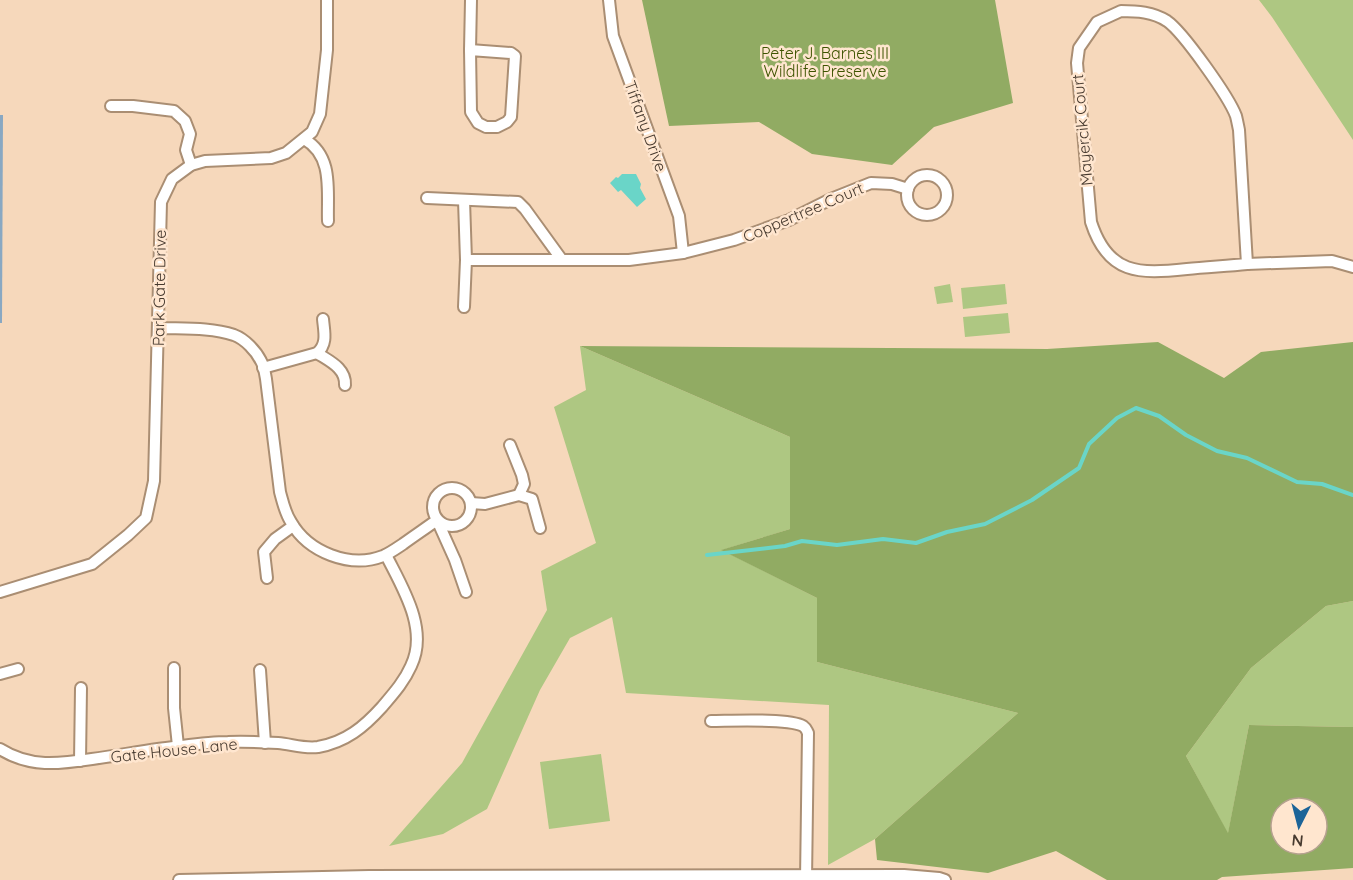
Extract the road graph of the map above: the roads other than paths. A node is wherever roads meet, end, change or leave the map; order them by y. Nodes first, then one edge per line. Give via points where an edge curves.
1 (327, 0) edge
2 (471, 0) edge
3 (609, 0) edge
4 (470, 50) junction
5 (111, 106) dead end
6 (304, 139) junction
7 (191, 165) junction
8 (908, 189) dead end
9 (427, 198) dead end
10 (464, 200) junction
11 (328, 221) dead end
12 (683, 253) junction
13 (466, 260) junction
14 (562, 260) junction
15 (1247, 264) junction
16 (1353, 267) edge
17 (464, 307) dead end
18 (323, 319) dead end
19 (158, 328) junction
20 (317, 353) junction
21 (263, 368) junction
22 (345, 385) dead end
23 (510, 445) dead end
24 (519, 495) junction
25 (471, 503) junction
26 (437, 520) junction
27 (293, 526) junction
28 (540, 528) dead end
29 (386, 555) junction
30 (267, 578) dead end
31 (0, 592) edge
32 (466, 592) dead end
33 (174, 668) dead end
34 (18, 669) dead end
35 (260, 670) dead end
36 (0, 674) edge
37 (81, 688) dead end
38 (711, 721) dead end
39 (265, 743) junction
40 (178, 746) junction
41 (0, 749) edge
42 (80, 761) junction
43 (502, 878) edge
44 (660, 878) edge
45 (806, 878) edge
46 (179, 880) edge
47 (945, 880) edge

1 - 6 street via 327,50 320,114
2 - 4 street
3 - 12 street, Tiffany Drive via 613,36 679,216
4 - 4 street via 471,112 478,123 497,127 511,117 515,56
5 - 7 street via 174,111 185,121 190,134 186,150
6 - 7 street via 286,153 271,158
6 - 11 street via 313,144 327,171
7 - 19 street, Park Gate Drive via 172,179 161,202
8 - 12 street, Coppertree Court via 871,183 789,220
9 - 10 street
10 - 13 street
10 - 14 street via 518,202
12 - 14 street, Coppertree Court via 629,260
13 - 14 street, Coppertree Court
13 - 17 street
15 - 15 street, Mayercik Court via 1154,272 1123,266 1102,249 1091,222 1077,63 1079,48 1097,22 1121,11 1153,14 1166,21 1186,40 1224,94 1239,130
15 - 16 street, Mayercik Court via 1332,261
18 - 20 street via 324,343
19 - 21 street via 217,331 236,336 250,346
19 - 31 street, Park Gate Drive via 154,481 146,518 92,564
20 - 21 street
20 - 22 street via 338,366 346,378
21 - 27 street via 280,492
23 - 24 street via 524,484
24 - 25 street via 485,504
24 - 28 street via 531,499
25 - 26 street via 469,516 460,525 448,527
25 - 26 street via 459,489 440,491 432,509
26 - 29 street
26 - 32 street
27 - 29 street via 329,555 362,560
27 - 30 street via 275,538 264,552
29 - 39 street, Gate House Lane via 407,596 417,643 412,665 398,689 373,717 345,739 309,747
33 - 40 street
34 - 36 street
35 - 39 street
37 - 42 street
38 - 45 street via 787,722 806,729
39 - 40 street, Gate House Lane via 229,741
40 - 42 street, Gate House Lane
41 - 42 street, Gate House Lane via 33,762
43 - 44 street
43 - 46 street
44 - 45 street
45 - 47 street via 904,875

